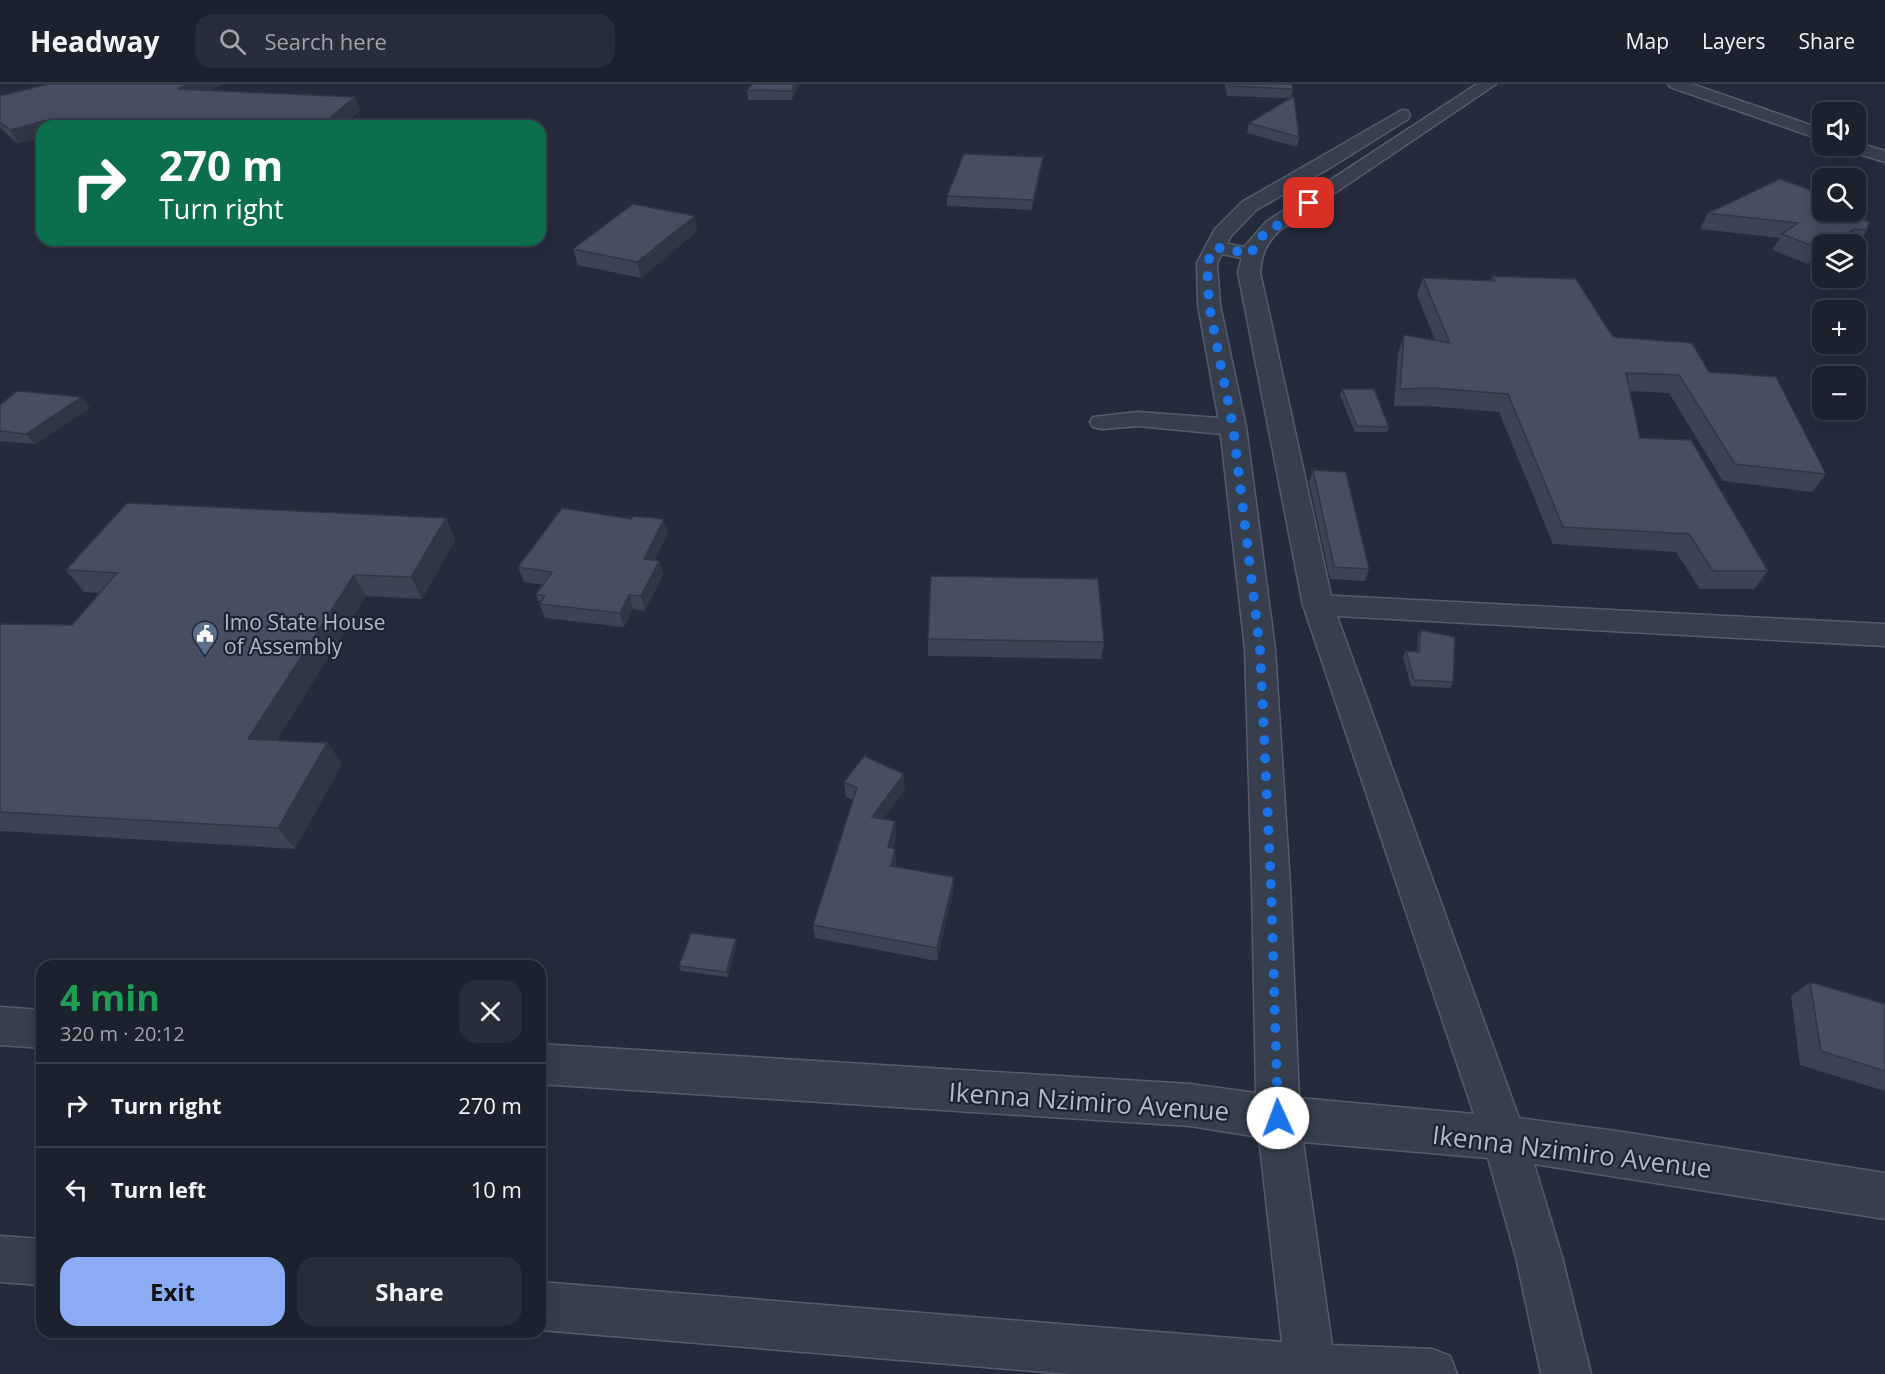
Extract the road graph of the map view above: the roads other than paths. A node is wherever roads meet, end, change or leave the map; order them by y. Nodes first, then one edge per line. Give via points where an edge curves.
1 (1452, 84) edge
2 (1488, 84) edge
3 (1676, 84) edge
4 (1703, 84) edge
5 (1812, 121) edge
6 (1812, 132) edge
7 (1866, 138) edge
8 (1885, 145) edge
9 (1866, 151) edge
10 (1885, 157) edge
11 (1215, 247) junction
12 (1251, 254) junction
13 (1102, 422) dead end
14 (1233, 427) junction
15 (1318, 605) junction
16 (1885, 635) edge
17 (0, 1026) edge
18 (36, 1029) edge
19 (546, 1064) edge
20 (1278, 1118) junction
21 (1504, 1138) junction
22 (1885, 1197) edge
23 (0, 1259) edge
24 (36, 1262) edge
25 (546, 1307) edge
26 (1311, 1371) edge
27 (1432, 1374) edge
28 (1566, 1374) edge

1 - 11 street via 1249,206 1222,233
2 - 12 street via 1273,226 1258,239
3 - 6 street
4 - 5 street
7 - 8 street
9 - 10 street
11 - 12 street
11 - 14 street via 1207,263 1209,305
12 - 15 street via 1249,272
13 - 14 street via 1138,419
14 - 20 street via 1260,649
15 - 16 street
15 - 21 street
17 - 18 street
19 - 20 street, Ikenna Nzimiro Avenue via 1190,1105
20 - 21 street, Ikenna Nzimiro Avenue
20 - 26 street
21 - 22 street, Ikenna Nzimiro Avenue via 1616,1152
21 - 28 street via 1539,1257
23 - 24 street
25 - 26 street
26 - 27 street

